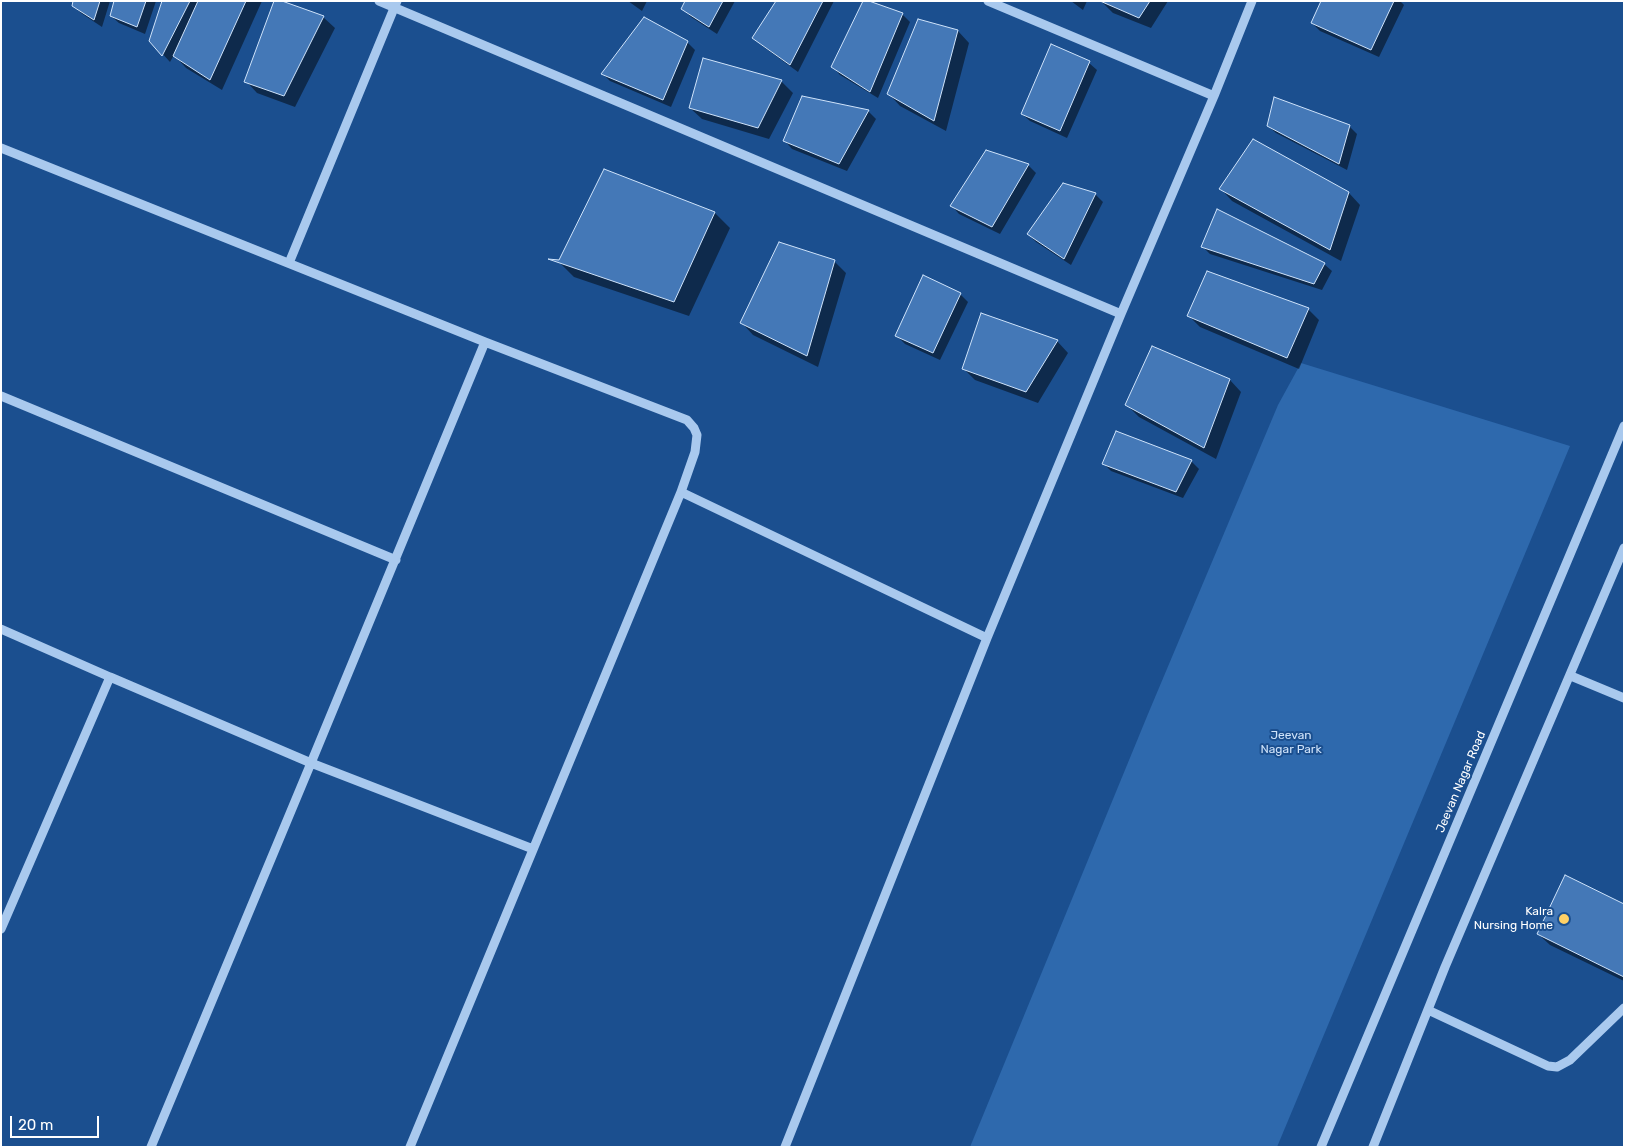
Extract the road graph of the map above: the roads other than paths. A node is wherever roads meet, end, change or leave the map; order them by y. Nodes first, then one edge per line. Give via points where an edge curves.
1 (379, 1) edge
2 (988, 1) edge
3 (1252, 1) edge
4 (395, 4) edge
5 (1214, 96) junction
6 (1, 148) edge
7 (289, 264) junction
8 (1121, 314) junction
9 (485, 342) junction
10 (1, 396) edge
11 (1624, 426) edge
12 (681, 492) junction
13 (1624, 548) edge
14 (396, 560) junction
15 (1, 629) edge
16 (987, 638) junction
17 (1570, 676) junction
18 (110, 677) junction
19 (1624, 698) edge
20 (312, 763) junction
21 (533, 849) junction
22 (1, 929) edge
23 (1624, 1008) edge
24 (1428, 1010) junction
25 (152, 1147) edge
26 (410, 1147) edge
27 (785, 1147) edge
28 (1321, 1147) edge
29 (1373, 1147) edge

1 - 4 street
2 - 5 street
3 - 5 street
4 - 7 street
4 - 8 street
5 - 8 street
6 - 7 street
7 - 9 street
8 - 16 street
9 - 12 street via 687,420 697,435 697,444
9 - 14 street
10 - 14 street
11 - 28 street, Jeevan Nagar Road
12 - 16 street
12 - 21 street
13 - 17 street
14 - 20 street
15 - 18 street
16 - 27 street
17 - 19 street
17 - 24 street
18 - 20 street
18 - 22 street
20 - 21 street
20 - 25 street
21 - 26 street
23 - 24 street via 1570,1060 1557,1067 1548,1066
24 - 29 street

